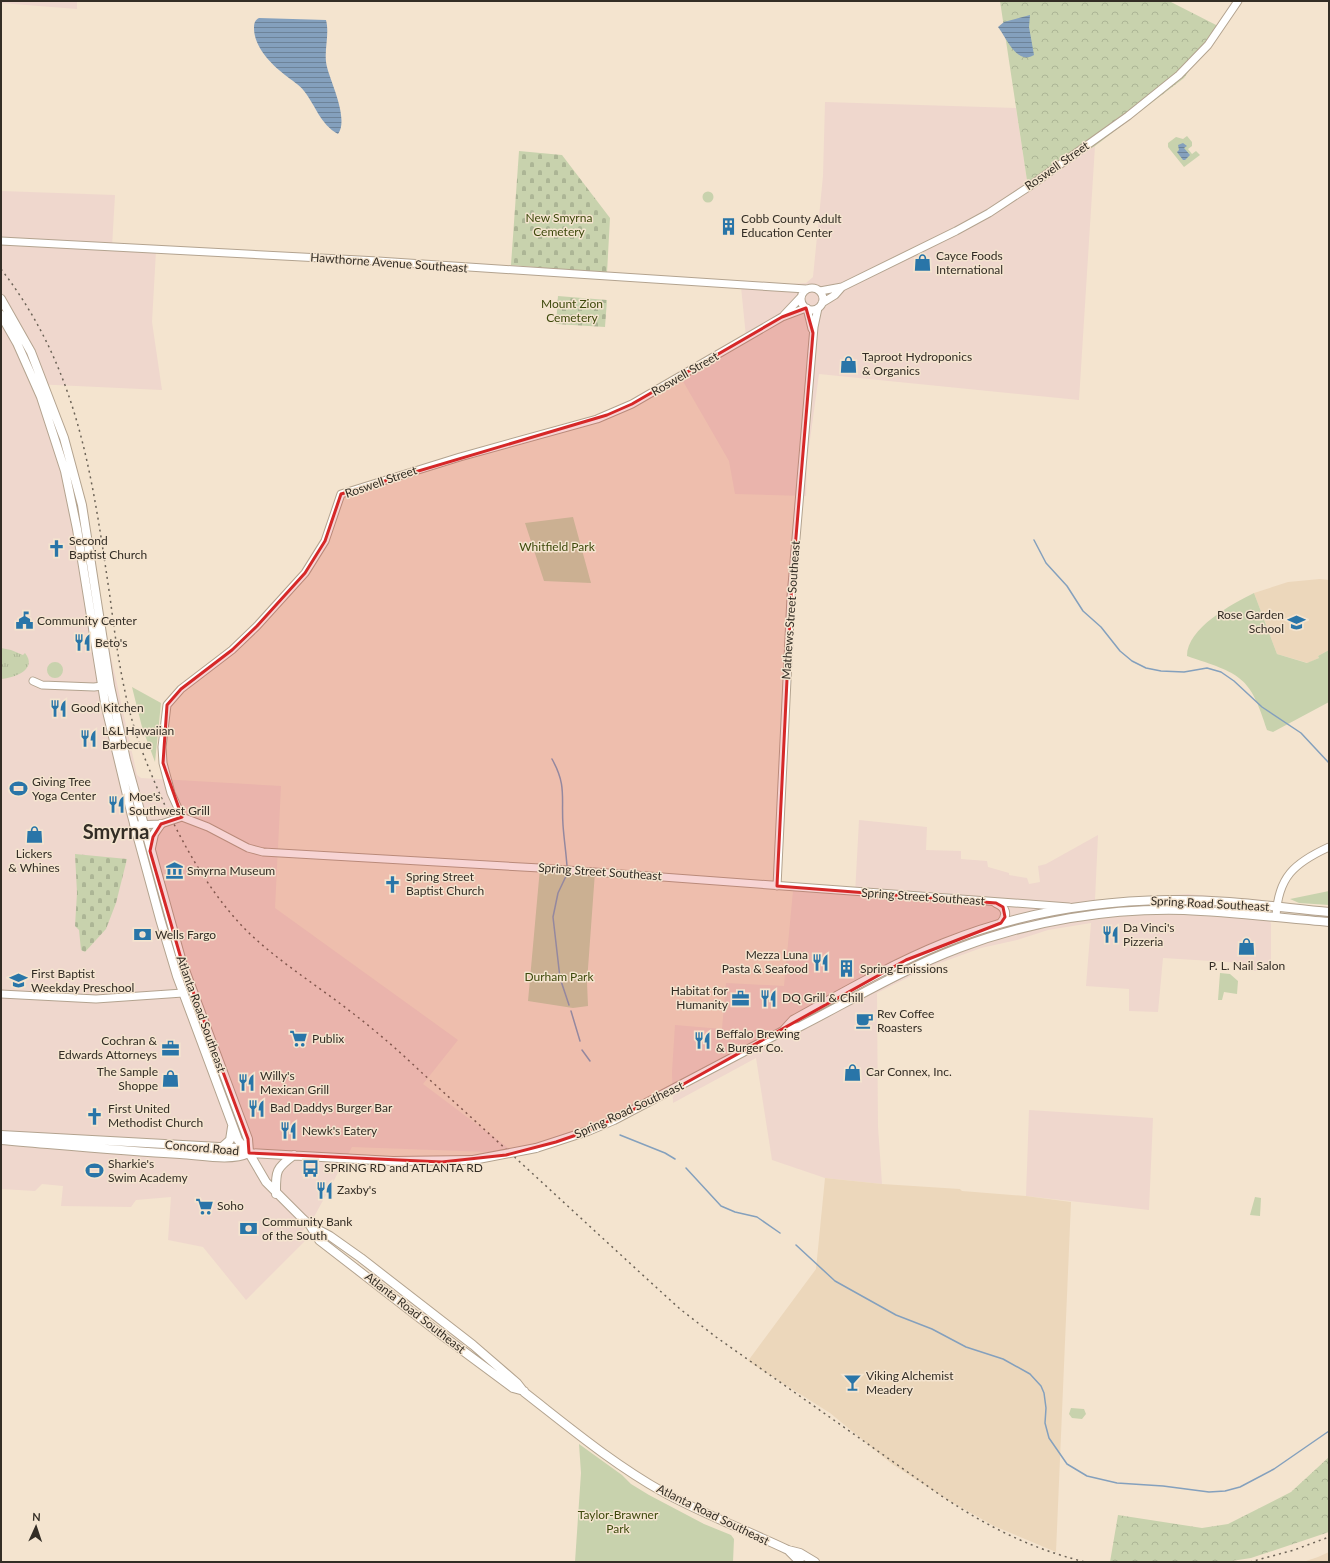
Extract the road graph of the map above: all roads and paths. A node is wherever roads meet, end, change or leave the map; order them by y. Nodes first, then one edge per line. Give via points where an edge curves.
1 (1238, 1) edge
2 (1, 241) edge
3 (776, 287) junction
4 (842, 287) junction
5 (806, 289) junction
6 (820, 291) junction
7 (801, 297) junction
8 (1, 299) edge
9 (820, 306) junction
10 (807, 308) junction
11 (1, 315) edge
12 (782, 317) junction
13 (813, 334) junction
14 (33, 681) dead end
15 (102, 686) junction
16 (182, 817) junction
17 (161, 824) junction
18 (134, 825) junction
19 (144, 825) junction
20 (1329, 847) edge
21 (150, 851) junction
22 (777, 886) junction
23 (996, 903) junction
24 (1276, 907) junction
25 (1073, 908) junction
26 (1329, 912) edge
27 (1276, 917) junction
28 (1329, 922) edge
29 (1001, 923) junction
30 (183, 993) junction
31 (1, 994) edge
32 (783, 1031) junction
33 (231, 1121) junction
34 (1, 1134) edge
35 (1, 1140) edge
36 (221, 1148) junction
37 (249, 1153) junction
38 (294, 1155) junction
39 (276, 1194) junction
40 (311, 1226) junction
41 (392, 1296) junction
42 (424, 1308) junction
43 (524, 1392) junction
44 (788, 1550) junction
45 (800, 1562) edge
46 (815, 1562) edge

1 - 4 street, Roswell Street via 1194,61 1108,130 976,221
2 - 3 street, Hawthorne Avenue Southeast
3 - 5 street, Hawthorne Avenue Southeast
3 - 7 street, Hawthorne Avenue Southeast
4 - 6 street, Roswell Street
4 - 9 street, Roswell Street
5 - 6 street via 814,288
5 - 7 street
6 - 9 street via 823,295
7 - 10 street
7 - 12 street, Roswell Street
8 - 19 main road, Atlanta Road Southeast via 24,338 40,373 74,470 86,528 113,702
9 - 10 street via 813,310
9 - 13 street, Mathews Street Southeast
10 - 12 street, Roswell Street
10 - 13 street, Mathews Street Southeast
11 - 15 main road, Atlanta Road Southeast via 41,397 65,471
12 - 16 street, Roswell Street via 632,404 597,419 445,461 341,494 324,541 305,572 252,631 232,650 181,689 167,705 162,747 163,763 171,793
13 - 22 street, Mathews Street Southeast via 791,596
14 - 15 street via 42,685 94,688
15 - 18 main road, Atlanta Road Southeast
16 - 17 street
16 - 22 street, Spring Street Southeast via 208,827 248,848 263,852 547,868
17 - 19 street
17 - 21 main road via 153,837
18 - 19 street
18 - 30 main road, Atlanta Road Southeast
19 - 21 main road, Atlanta Road Southeast
20 - 24 street via 1293,868 1284,881
21 - 37 main road, Atlanta Road Southeast via 182,962 248,1139
22 - 23 street, Spring Street Southeast
23 - 25 street, Spring Street Southeast
23 - 29 main road via 1002,906 1005,912
24 - 25 main road, Spring Road Southeast via 1169,900
24 - 26 main road, Spring Road Southeast
24 - 27 street
25 - 29 main road, Spring Road Southeast
27 - 28 main road, Spring Road Southeast
27 - 32 main road, Spring Road Southeast via 1204,911 1147,910 1097,914 1030,926 992,936 936,957 799,1027
29 - 32 main road, Spring Road Southeast via 944,942 901,962 793,1020
30 - 31 street via 96,999
30 - 33 main road, Atlanta Road Southeast
32 - 38 main road, Spring Road Southeast, bridge via 614,1120 536,1148 473,1160 418,1162
33 - 36 main road via 232,1134
33 - 37 main road, Atlanta Road Southeast via 238,1140
34 - 36 main road, Concord Road
35 - 37 main road, Concord Road via 213,1156 240,1157
36 - 37 main road, Concord Road via 237,1148
37 - 38 main road, Spring Road Southeast
37 - 39 main road, Atlanta Road Southeast via 259,1172
38 - 39 main road via 280,1166 276,1178
39 - 40 main road, Atlanta Road Southeast
40 - 41 main road, Atlanta Road Southeast via 319,1240
40 - 42 main road, Atlanta Road Southeast via 330,1236
41 - 42 main road via 417,1311 423,1311
41 - 43 main road, Atlanta Road Southeast via 513,1388
42 - 43 main road, Atlanta Road Southeast via 473,1345
43 - 44 main road, Atlanta Road Southeast via 612,1459 652,1485 703,1512
44 - 45 main road, Atlanta Road Southeast
44 - 46 main road, Atlanta Road Southeast via 800,1553

